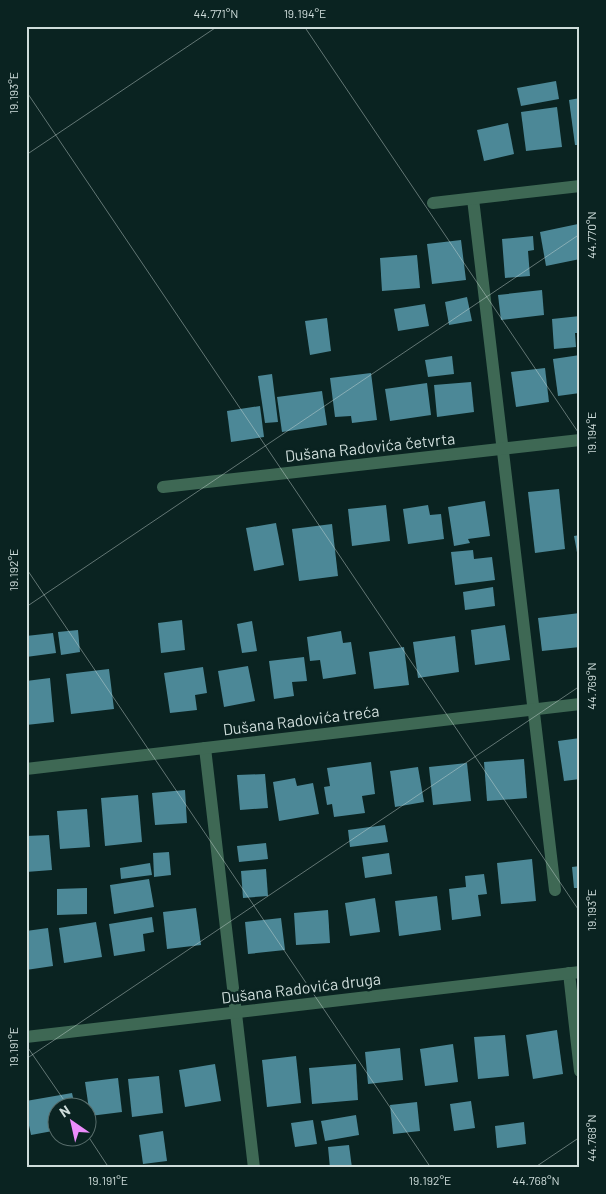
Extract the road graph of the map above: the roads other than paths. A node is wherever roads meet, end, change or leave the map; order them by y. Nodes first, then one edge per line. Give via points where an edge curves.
1 (580, 186) edge
2 (473, 199) junction
3 (433, 203) dead end
4 (580, 440) edge
5 (502, 449) junction
6 (163, 487) dead end
7 (580, 704) edge
8 (533, 709) junction
9 (205, 748) junction
10 (26, 769) edge
11 (555, 890) dead end
12 (574, 973) edge
13 (236, 1012) junction
14 (26, 1037) edge
15 (580, 1071) edge
16 (254, 1168) edge

1 - 2 street
2 - 3 street
2 - 5 street
4 - 5 street, Dušana Radovića četvrta
5 - 6 street, Dušana Radovića četvrta
5 - 8 street
7 - 8 street, Dušana Radovića treća
8 - 9 street, Dušana Radovića treća
8 - 11 street
9 - 10 street, Dušana Radovića treća
9 - 13 street
12 - 13 street, Dušana Radovića druga
12 - 15 street
13 - 14 street, Dušana Radovića druga
13 - 16 street

